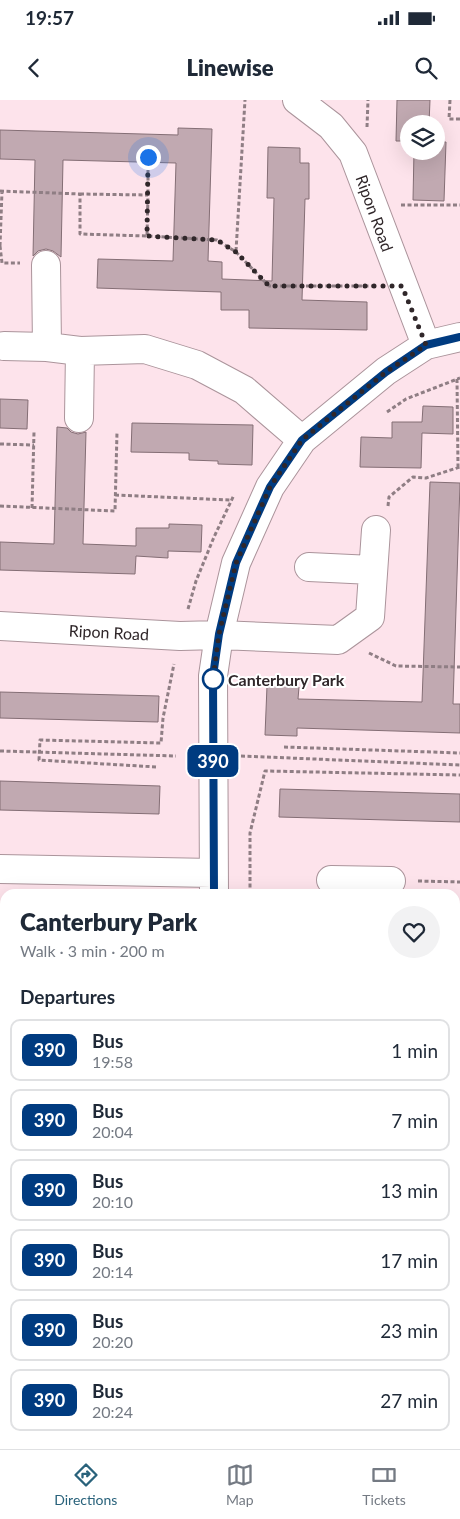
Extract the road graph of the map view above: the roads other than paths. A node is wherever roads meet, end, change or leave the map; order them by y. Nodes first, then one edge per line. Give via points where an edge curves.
1 (297, 100) edge
2 (46, 264) dead end
3 (460, 337) edge
4 (426, 345) junction
5 (4, 346) dead end
6 (47, 347) junction
7 (80, 351) junction
8 (79, 418) dead end
9 (302, 440) junction
10 (376, 530) road end
11 (309, 567) dead end
12 (372, 570) junction
13 (0, 626) edge
14 (219, 634) junction
15 (0, 869) edge
16 (331, 880) dead end
17 (392, 881) road end
18 (214, 883) edge
19 (360, 887) edge

1 - 4 street, Ripon Road via 331,126 353,153
2 - 6 street
3 - 4 street
4 - 9 street via 386,372
5 - 6 street
6 - 7 street
7 - 8 street
7 - 9 street via 145,349 197,365 244,390
9 - 14 street via 270,487 236,563
10 - 12 street
11 - 12 street
12 - 14 street, Ripon Road via 370,617 338,640
13 - 14 street, Ripon Road via 180,636
14 - 18 street via 213,676
15 - 18 street
16 - 19 street
17 - 19 street

